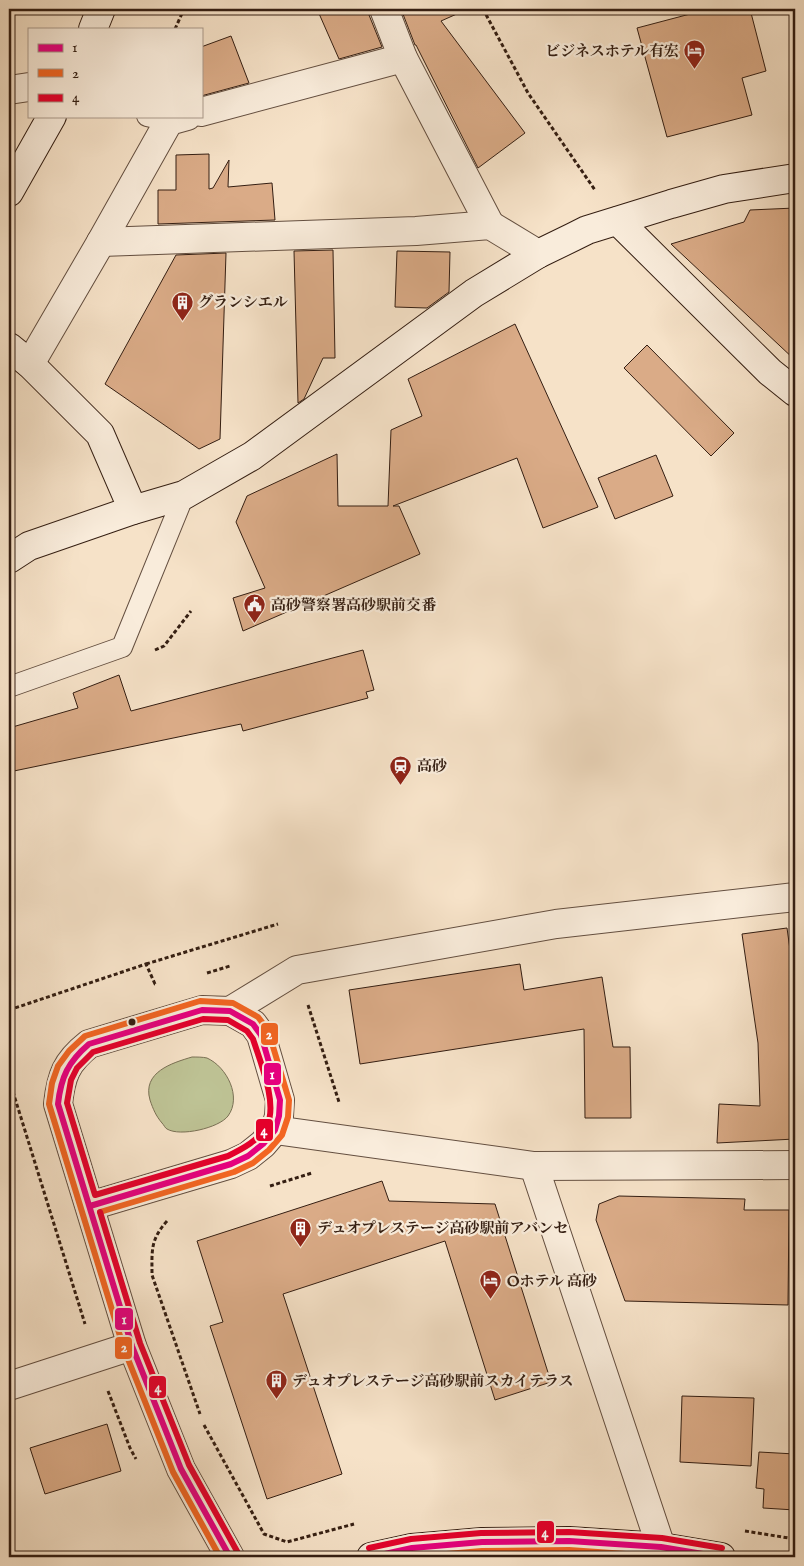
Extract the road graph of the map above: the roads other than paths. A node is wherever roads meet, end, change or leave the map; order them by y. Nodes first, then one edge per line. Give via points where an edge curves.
1 (101, 9) edge
2 (384, 9) edge
3 (93, 28) edge
4 (403, 58) junction
5 (28, 87) edge
6 (9, 90) edge
7 (202, 112) edge
8 (51, 118) edge
9 (168, 118) edge
10 (795, 178) edge
11 (9, 192) edge
12 (618, 221) junction
13 (490, 225) junction
14 (101, 242) junction
15 (538, 254) junction
16 (19, 356) edge
17 (795, 392) edge
18 (184, 495) junction
19 (133, 510) junction
20 (9, 559) edge
21 (9, 687) edge
22 (795, 897) edge
23 (230, 1011) junction
24 (275, 1130) junction
25 (795, 1165) edge
26 (534, 1166) junction
27 (90, 1206) junction
28 (132, 1346) junction
29 (9, 1386) edge
30 (661, 1547) junction
31 (230, 1557) edge
32 (371, 1557) edge
33 (721, 1557) edge

1 - 3 street
2 - 4 street
4 - 7 street
4 - 13 street
5 - 6 street
8 - 11 street
9 - 14 street
10 - 12 street via 724,189
12 - 15 street via 587,230
12 - 17 street via 770,372
13 - 14 street via 416,231
13 - 15 street
14 - 16 street
15 - 18 street via 474,293 252,456
16 - 19 street via 100,434
18 - 19 street
18 - 21 lane via 122,646
19 - 20 street via 29,546
22 - 23 street via 556,924 297,970
23 - 24 street via 253,1024 262,1035 280,1100
23 - 27 street via 202,1010 89,1044 76,1054 60,1082 58,1104
24 - 26 street
24 - 27 street via 264,1144 231,1164
25 - 26 street
26 - 30 street
27 - 28 street
28 - 29 street
28 - 31 street via 181,1469
30 - 32 street via 569,1541 482,1542 412,1548
30 - 33 street

